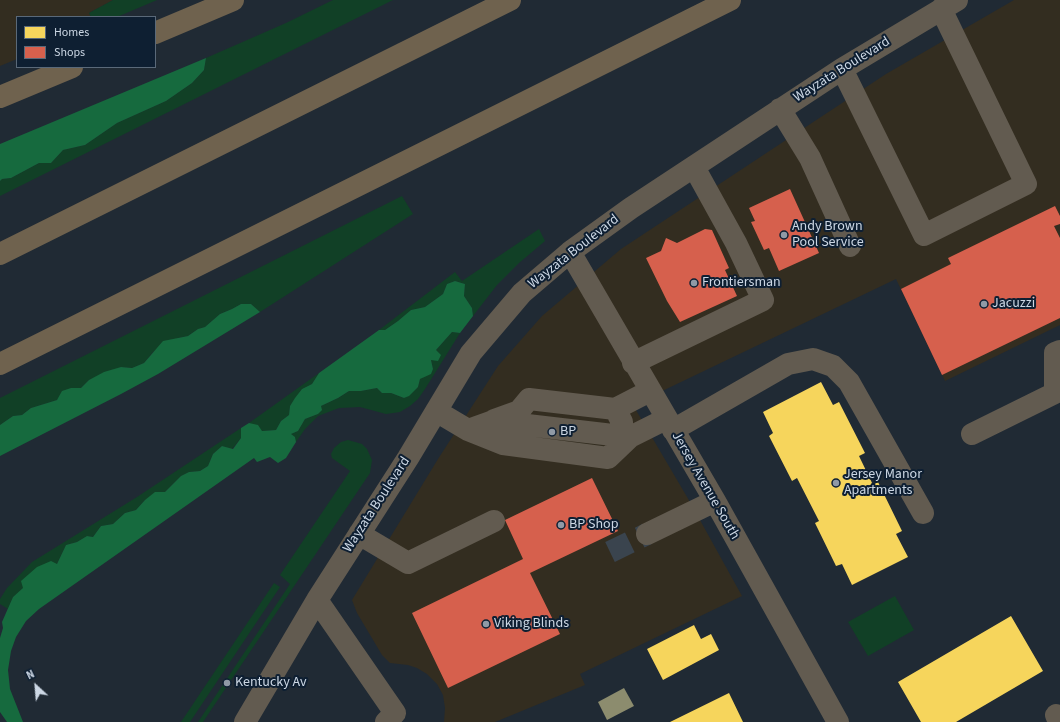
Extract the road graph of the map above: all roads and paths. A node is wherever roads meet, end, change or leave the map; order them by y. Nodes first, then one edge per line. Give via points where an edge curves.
1 (233, 0) edge
2 (510, 0) edge
3 (730, 0) edge
4 (949, 4) edge
5 (156, 32) edge
6 (70, 68) edge
7 (842, 69) junction
8 (0, 97) edge
9 (780, 110) junction
10 (694, 167) junction
11 (850, 246) dead end
12 (570, 252) junction
13 (0, 254) edge
14 (1060, 351) edge
15 (633, 363) junction
16 (0, 364) edge
17 (650, 391) junction
18 (615, 409) junction
19 (436, 410) junction
20 (493, 421) junction
21 (670, 424) junction
22 (468, 430) junction
23 (972, 434) dead end
24 (630, 437) junction
25 (715, 501) junction
26 (924, 513) dead end
27 (494, 521) dead end
28 (359, 534) junction
29 (647, 534) tunnel mouth
30 (317, 600) junction
31 (390, 717) edge
32 (245, 722) edge
33 (838, 722) edge

1 - 5 highway
2 - 13 highway
3 - 16 highway
4 - 7 street, Wayzata Boulevard
4 - 7 street via 1026,184 924,235
6 - 8 highway
7 - 9 street, Wayzata Boulevard
9 - 10 street, Wayzata Boulevard
9 - 11 street via 810,158
10 - 12 street, Wayzata Boulevard
10 - 15 street via 736,243 763,300
12 - 15 street, Jersey Avenue South
12 - 19 street, Wayzata Boulevard via 522,293 471,353
14 - 23 street via 1055,353 1055,393
15 - 17 street, Jersey Avenue South
17 - 18 street
17 - 21 street, Jersey Avenue South
18 - 20 street via 529,399 519,411
18 - 24 street
19 - 22 street
19 - 28 street, Wayzata Boulevard
20 - 22 street
20 - 24 street
21 - 24 street
21 - 25 street, Jersey Avenue South
21 - 26 street via 788,364 813,359 819,361 833,366 849,382
22 - 24 street via 503,444 608,458
25 - 29 street
25 - 33 street, Jersey Avenue South
27 - 28 street via 408,563
28 - 30 street, Wayzata Boulevard
30 - 31 street
30 - 32 street, Wayzata Boulevard

